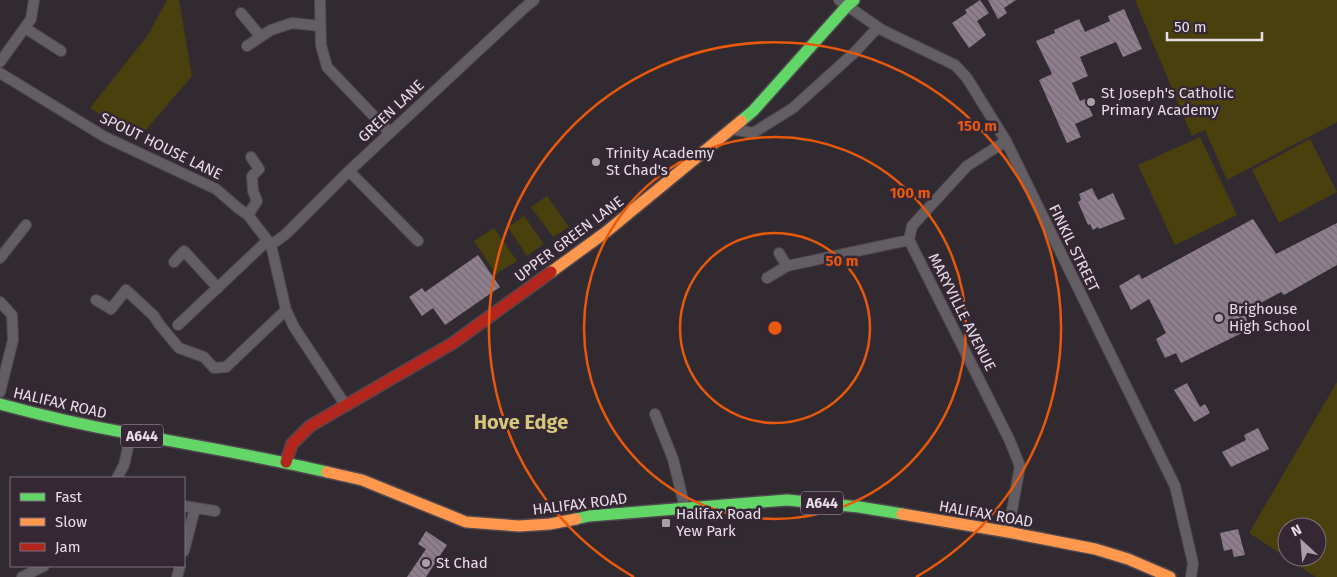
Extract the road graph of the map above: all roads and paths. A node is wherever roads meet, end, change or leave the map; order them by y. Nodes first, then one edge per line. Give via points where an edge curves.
1 (34, 0) edge
2 (320, 0) edge
3 (534, 0) edge
4 (847, 2) edge
5 (241, 13) dead end
6 (320, 26) junction
7 (878, 27) junction
8 (24, 28) junction
9 (261, 37) junction
10 (247, 46) dead end
11 (60, 51) dead end
12 (0, 62) edge
13 (0, 73) edge
14 (730, 129) junction
15 (390, 133) junction
16 (1006, 141) junction
17 (251, 157) dead end
18 (349, 171) junction
19 (248, 215) junction
20 (26, 225) dead end
21 (909, 240) junction
22 (418, 241) dead end
23 (269, 243) junction
24 (779, 253) dead end
25 (0, 258) edge
26 (174, 262) dead end
27 (787, 266) junction
28 (768, 278) dead end
29 (218, 288) junction
30 (96, 300) dead end
31 (0, 302) edge
32 (286, 310) junction
33 (178, 325) dead end
34 (0, 392) edge
35 (0, 404) edge
36 (346, 406) junction
37 (655, 414) dead end
38 (130, 434) junction
39 (286, 462) junction
40 (117, 477) edge
41 (185, 506) edge
42 (195, 508) junction
43 (685, 508) junction
44 (215, 511) dead end
45 (1008, 532) junction
46 (185, 547) edge
47 (42, 567) edge
48 (22, 577) edge
49 (1170, 577) edge
50 (1191, 577) edge

1 - 8 street via 31,19
2 - 6 street
3 - 15 street, GREEN LANE
4 - 7 street, FINKIL STREET
4 - 14 main road, UPPER GREEN LANE via 753,111
5 - 9 street
6 - 9 street via 292,23
6 - 15 street via 320,45 327,67
7 - 14 street via 793,108 753,133
7 - 16 street, FINKIL STREET via 955,65 967,78
8 - 11 street
8 - 12 street
9 - 10 street
13 - 19 street, SPOUT HOUSE LANE via 105,137 216,189
14 - 36 main road, UPPER GREEN LANE via 606,232 461,337
15 - 18 street, GREEN LANE
16 - 21 street via 967,166 912,226
16 - 50 street, FINKIL STREET via 1175,486 1193,563
17 - 19 street via 259,169 252,176 252,191 257,201
18 - 22 street
18 - 23 street, GREEN LANE via 286,234
19 - 23 street, SPOUT HOUSE LANE
20 - 25 street
21 - 27 street
21 - 45 street, MARYVILLE AVENUE via 1020,466
23 - 29 street, GREEN LANE
23 - 32 street, SPOUT HOUSE LANE
24 - 27 street
26 - 29 street via 184,251
27 - 28 street
29 - 33 street, GREEN LANE
30 - 32 street via 111,309 126,290 154,316 179,348 204,357 214,368 226,367
31 - 34 street via 12,315 13,340
32 - 36 street, SPOUT HOUSE LANE
35 - 38 main road, HALIFAX ROAD / A644
36 - 39 main road, UPPER GREEN LANE via 310,426 292,444
37 - 43 street via 673,459
38 - 39 main road, HALIFAX ROAD / A644
38 - 40 street via 124,465
39 - 43 main road, HALIFAX ROAD / A644 via 362,480 466,522 519,526
41 - 42 street
42 - 44 street
42 - 46 street
43 - 45 main road, HALIFAX ROAD / A644 via 787,500 859,507
45 - 49 main road, HALIFAX ROAD / A644 via 1095,549
47 - 48 street

